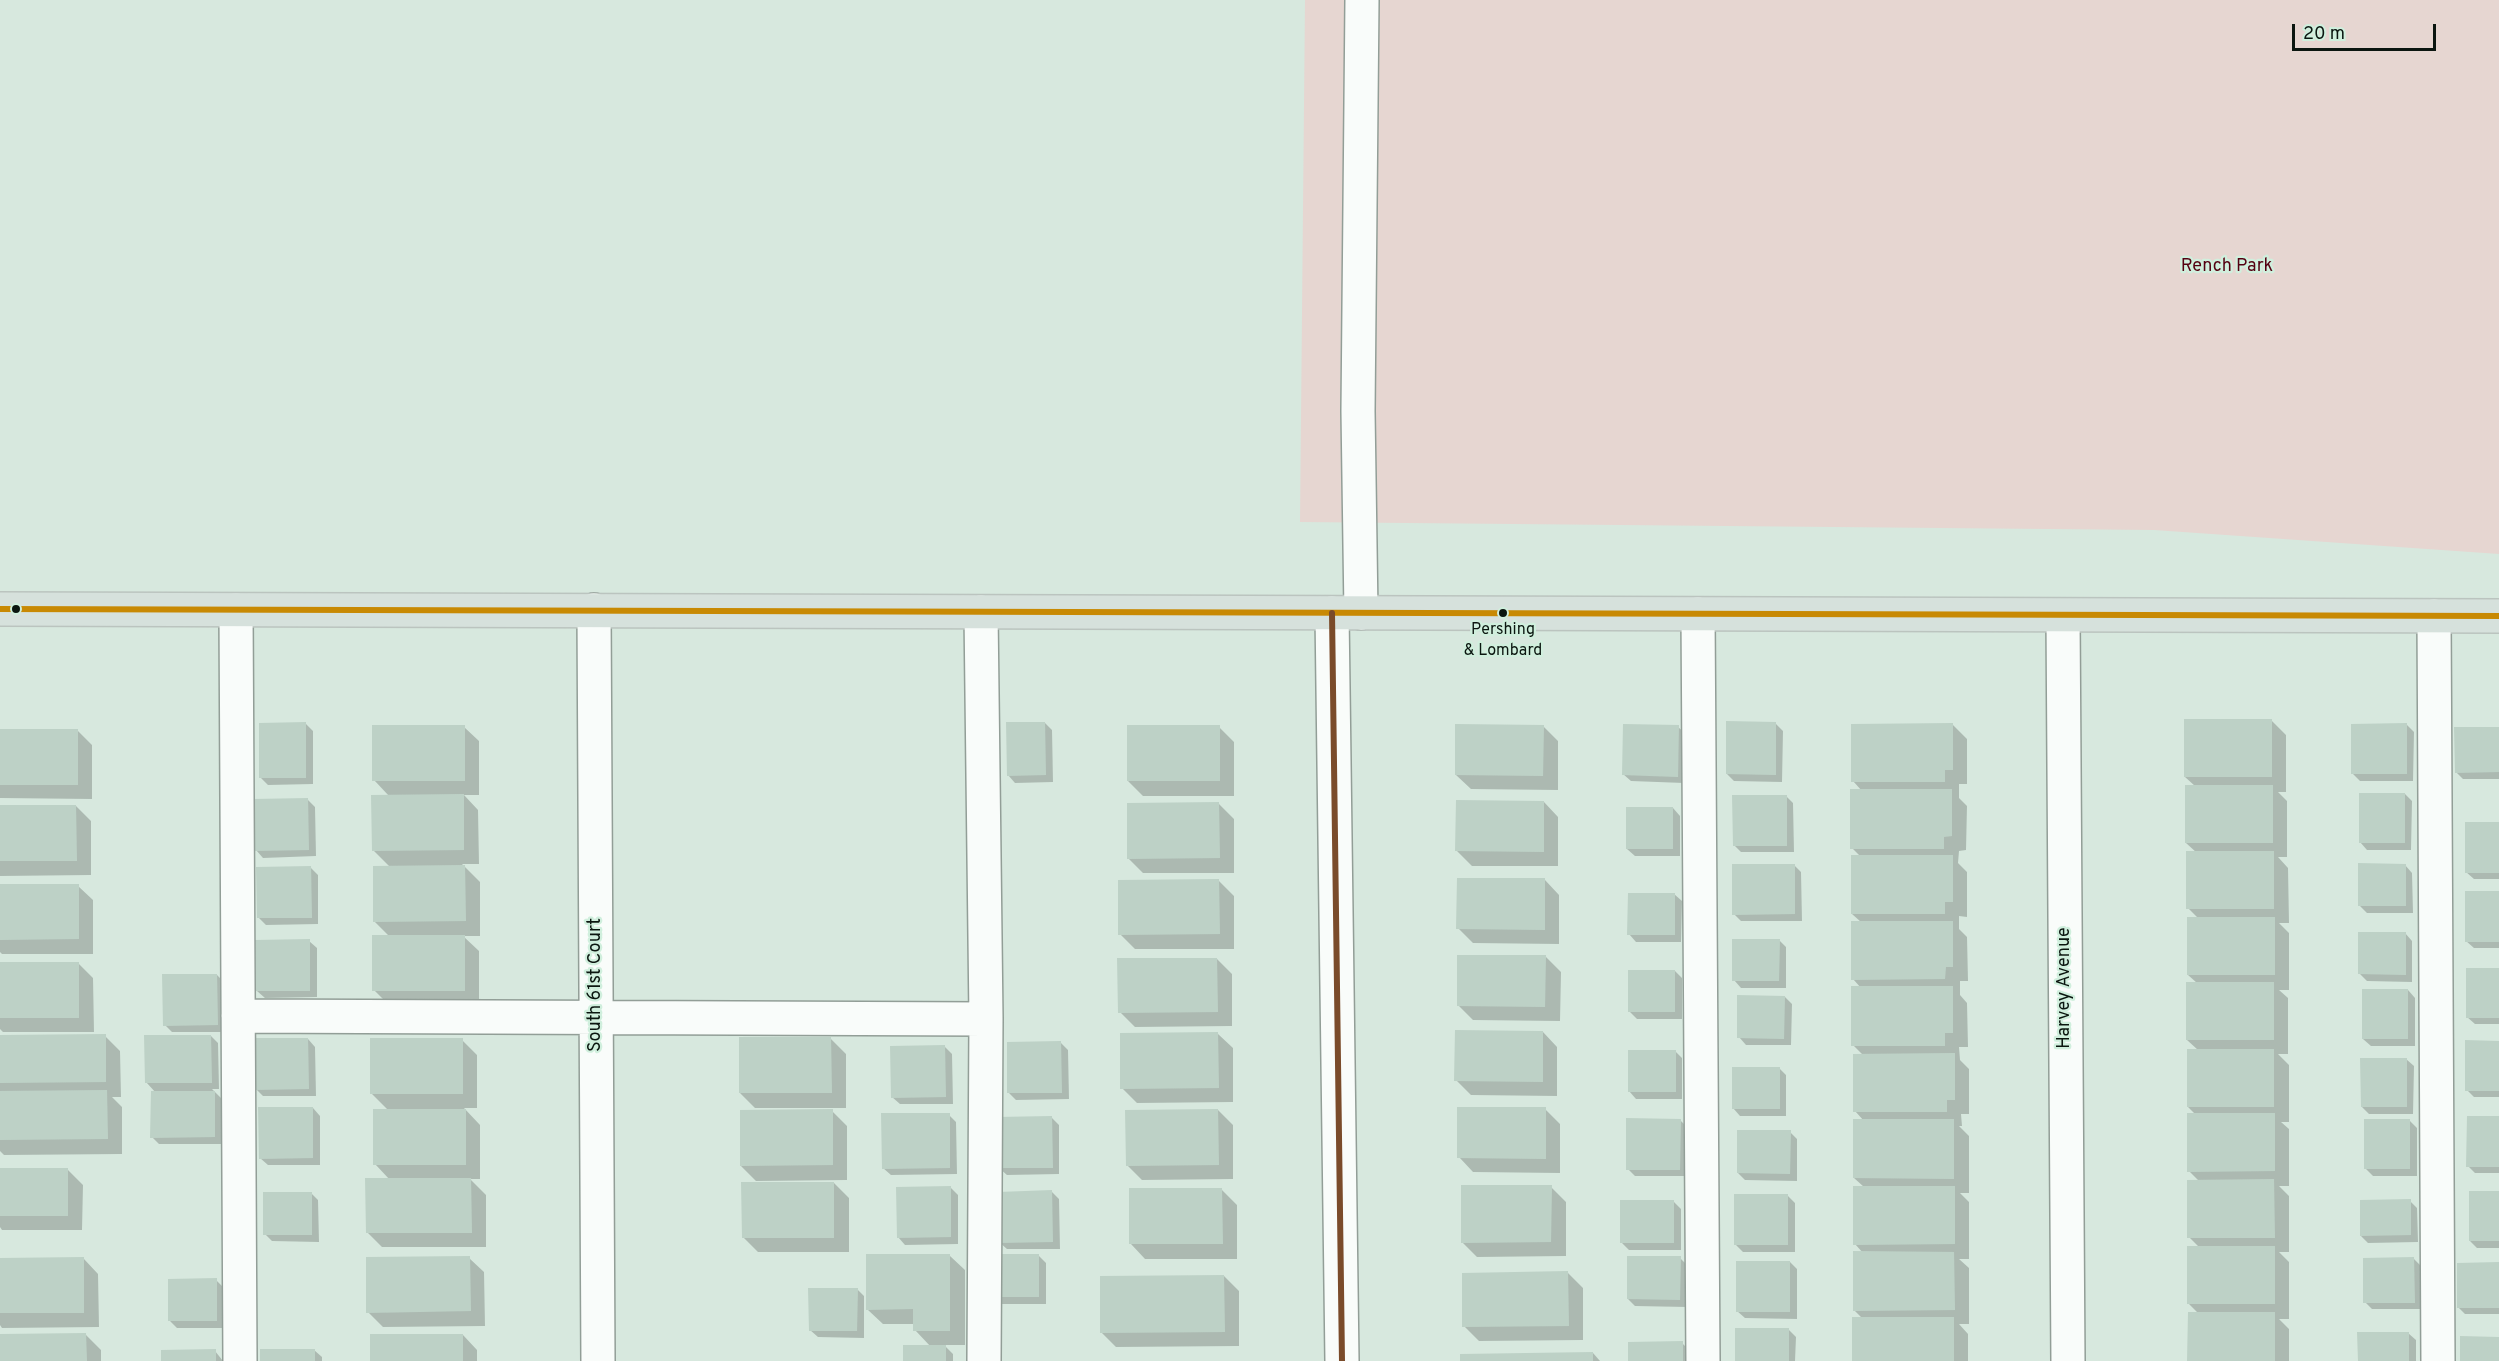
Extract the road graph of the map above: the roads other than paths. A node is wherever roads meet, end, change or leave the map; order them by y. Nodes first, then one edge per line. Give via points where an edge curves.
1 (1362, 0) edge
2 (0, 609) edge
3 (236, 610) junction
4 (594, 610) junction
5 (981, 612) junction
6 (1346, 613) junction
7 (1698, 614) junction
8 (2062, 616) junction
9 (2434, 616) junction
10 (2499, 616) edge
11 (238, 1016) junction
12 (596, 1019) junction
13 (986, 1019) junction
14 (240, 1361) edge
15 (598, 1361) edge
16 (984, 1361) edge
17 (1342, 1361) edge
18 (1703, 1361) edge
19 (2068, 1361) edge
20 (2438, 1361) edge

1 - 6 street via 1358,400
2 - 3 main road
3 - 4 main road
3 - 11 street
4 - 5 main road
4 - 12 street, South 61st Court
5 - 6 main road
5 - 13 street
6 - 7 main road
6 - 17 street
7 - 8 main road
7 - 18 street
8 - 9 main road
8 - 19 street, Harvey Avenue
9 - 10 main road
9 - 20 street
11 - 12 street
11 - 14 street
12 - 13 street
12 - 15 street, South 61st Court
13 - 16 street

